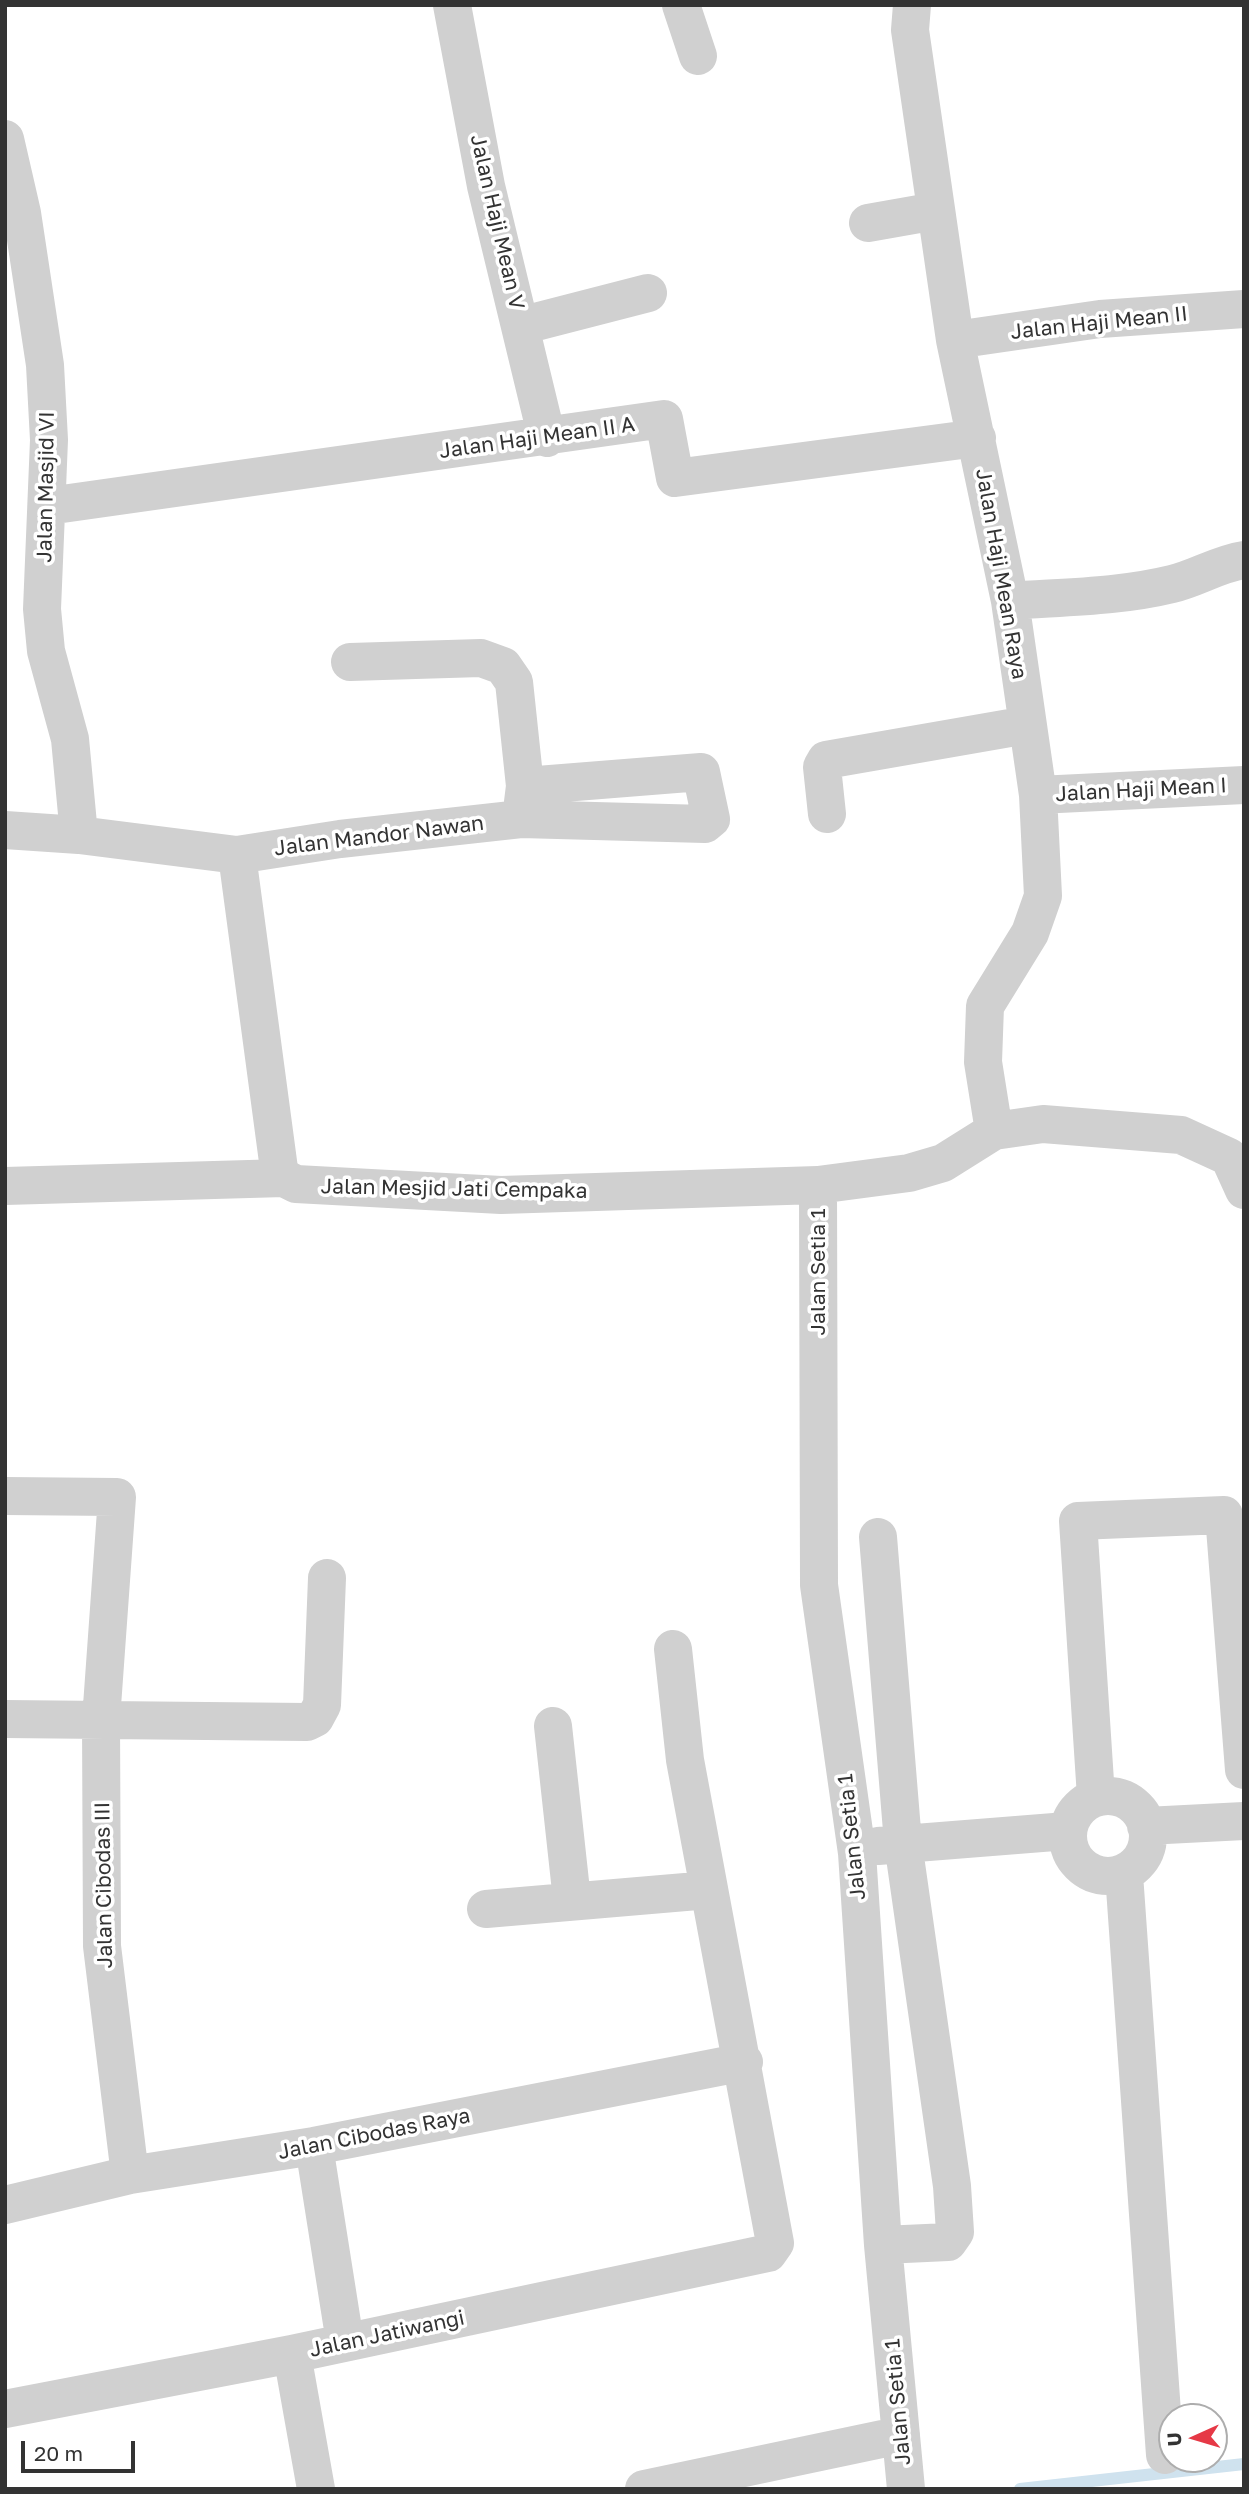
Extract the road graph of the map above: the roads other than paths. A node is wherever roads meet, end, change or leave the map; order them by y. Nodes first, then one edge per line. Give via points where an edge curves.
1 (452, 5) edge
2 (681, 5) edge
3 (912, 5) edge
4 (698, 56) dead end
5 (5, 139) edge
6 (936, 211) junction
7 (14, 216) edge
8 (868, 223) dead end
9 (648, 293) dead end
10 (1244, 309) edge
11 (520, 326) junction
12 (955, 340) junction
13 (547, 438) junction
14 (977, 438) junction
15 (48, 506) junction
16 (1244, 560) edge
17 (1010, 601) junction
18 (350, 662) dead end
19 (1027, 725) junction
20 (1244, 785) edge
21 (1038, 795) junction
22 (827, 814) dead end
23 (5, 830) edge
24 (79, 835) junction
25 (237, 855) junction
26 (994, 1131) junction
27 (285, 1178) junction
28 (818, 1185) junction
29 (5, 1186) edge
30 (1244, 1190) edge
31 (5, 1496) edge
32 (878, 1537) dead end
33 (327, 1578) dead end
34 (673, 1649) dead end
35 (5, 1719) edge
36 (101, 1720) junction
37 (553, 1726) dead end
38 (1244, 1770) edge
39 (1096, 1797) junction
40 (1244, 1821) edge
41 (1146, 1826) junction
42 (1067, 1831) junction
43 (903, 1843) junction
44 (857, 1853) junction
45 (1124, 1874) junction
46 (709, 1890) junction
47 (572, 1900) junction
48 (486, 1909) dead end
49 (744, 2062) junction
50 (314, 2146) junction
51 (130, 2175) junction
52 (5, 2205) edge
53 (883, 2245) junction
54 (345, 2342) junction
55 (292, 2354) junction
56 (1161, 2403) edge
57 (5, 2409) edge
58 (901, 2435) junction
59 (905, 2484) edge
60 (316, 2489) edge
61 (644, 2489) edge

1 - 11 street, Jalan Haji Mean V via 486,186
2 - 4 street
3 - 6 street, Jalan Haji Mean Raya via 910,30
5 - 7 street, Jalan Masjid VI
6 - 8 street
6 - 12 street, Jalan Haji Mean Raya
7 - 15 street, Jalan Masjid VI via 45,365
9 - 11 street
10 - 12 street, Jalan Haji Mean II via 1100,319
11 - 13 street, Jalan Haji Mean V
12 - 14 street, Jalan Haji Mean Raya
13 - 14 street, Jalan Haji Mean II A via 664,419 675,478
13 - 15 street, Jalan Haji Mean II A
14 - 17 street, Jalan Haji Mean Raya
15 - 24 street, Jalan Masjid VI via 42,609 46,651 69,739
16 - 17 street via 1220,564 1174,584
17 - 19 street, Jalan Haji Mean Raya
18 - 25 street, Jalan Mandor Nawan via 481,658 503,666 514,682 523,803
19 - 21 street, Jalan Haji Mean Raya
19 - 22 street via 826,760 822,767
20 - 21 street, Jalan Haji Mean I
21 - 26 street, Jalan Haji Mean Raya via 1043,896 1030,933 985,1006 983,1062
23 - 24 street
24 - 25 street
25 - 27 street via 279,1169
26 - 28 street, Jalan Mesjid Jati Cempaka via 943,1163 909,1173
26 - 30 street via 1043,1124 1181,1135 1229,1157
27 - 28 street, Jalan Mesjid Jati Cempaka via 314,1188 501,1195
27 - 29 street, Jalan Mesjid Jati Cempaka
28 - 44 street, Jalan Setia 1 via 819,1585
31 - 36 street, Jalan Cibodas III via 117,1497
32 - 43 street
33 - 36 street via 322,1705 315,1718 307,1722
34 - 46 street via 685,1760
35 - 36 street
36 - 51 street, Jalan Cibodas III via 102,1946
37 - 47 street
38 - 39 street via 1224,1515 1078,1521
39 - 41 street via 1127,1801 1140,1811
39 - 42 street via 1082,1804
40 - 41 street
41 - 45 street via 1144,1854
42 - 43 street
42 - 45 street via 1070,1852 1083,1869 1102,1876
43 - 44 street
43 - 53 street via 955,2232 948,2242
44 - 53 street, Jalan Setia 1
45 - 56 street
46 - 47 street
46 - 49 street
47 - 48 street
49 - 50 street, Jalan Cibodas Raya
49 - 54 street, Jalan Jatiwangi via 775,2243 768,2253
50 - 51 street, Jalan Cibodas Raya
50 - 54 street
51 - 52 street, Jalan Cibodas Raya
53 - 58 street, Jalan Setia 1
54 - 55 street, Jalan Jatiwangi
55 - 57 street, Jalan Jatiwangi
55 - 60 street
58 - 59 street, Jalan Setia 1
58 - 61 street

